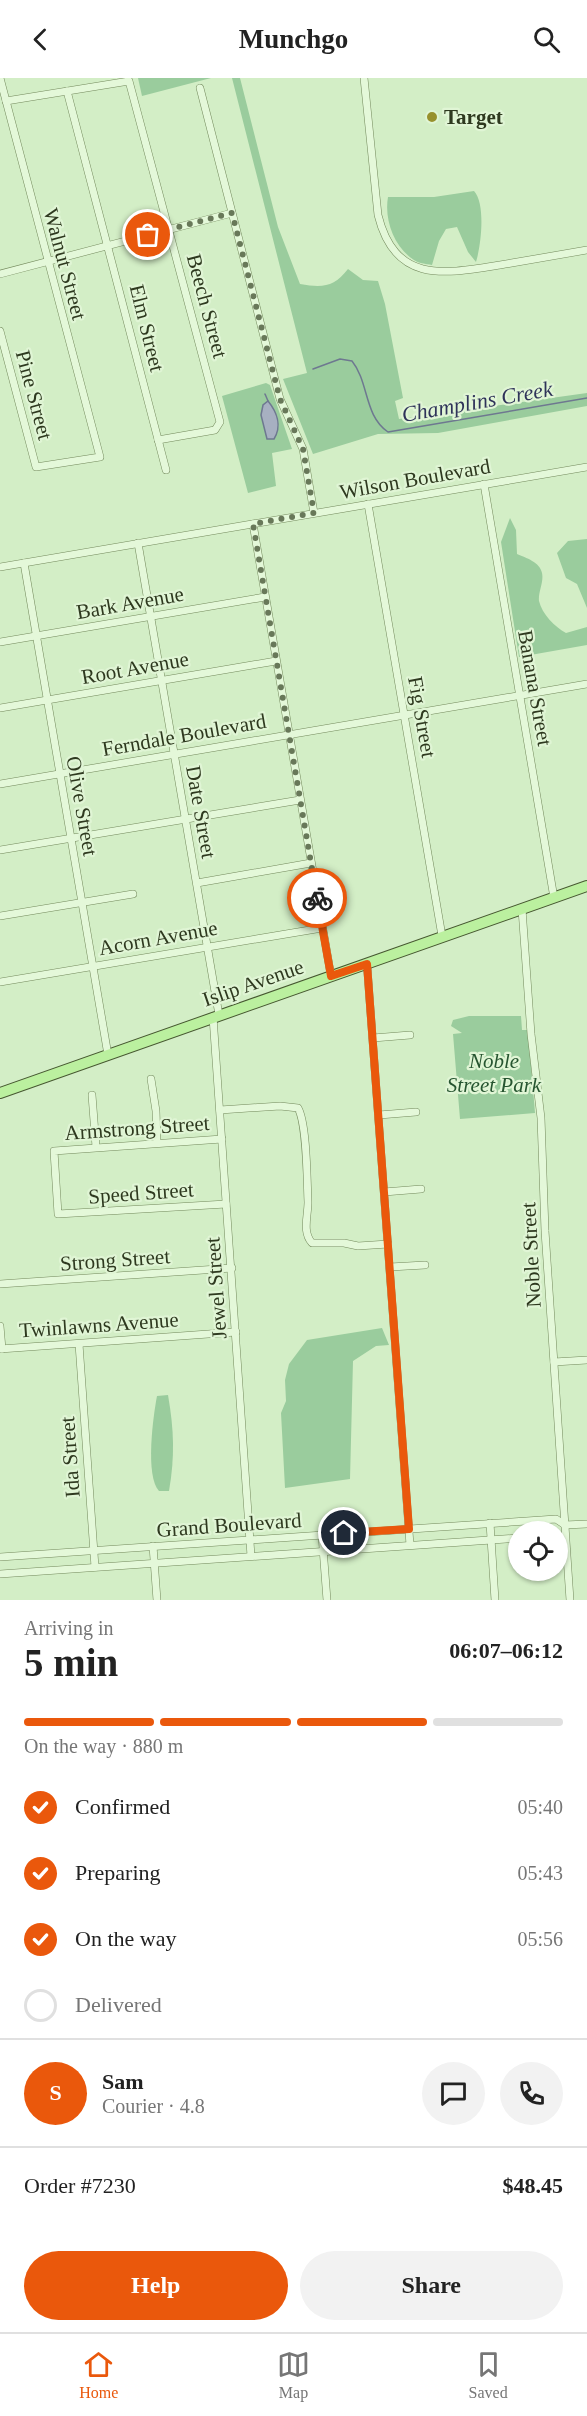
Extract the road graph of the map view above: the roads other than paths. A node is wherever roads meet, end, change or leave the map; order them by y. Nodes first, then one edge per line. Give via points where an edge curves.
1 (0, 78) edge
2 (364, 78) edge
3 (200, 88) dead end
4 (67, 91) junction
5 (6, 101) junction
6 (232, 213) junction
7 (170, 230) junction
8 (109, 245) junction
9 (587, 250) edge
10 (47, 261) junction
11 (0, 274) edge
12 (0, 331) edge
13 (158, 440) junction
14 (36, 467) joint
15 (587, 467) edge
16 (166, 470) dead end
17 (484, 484) junction
18 (368, 504) junction
19 (314, 513) junction
20 (253, 524) junction
21 (138, 543) junction
22 (24, 563) junction
23 (0, 567) edge
24 (265, 597) junction
25 (151, 616) junction
26 (36, 636) junction
27 (0, 642) edge
28 (276, 661) junction
29 (161, 680) junction
30 (587, 684) edge
31 (519, 695) junction
32 (47, 700) junction
33 (0, 708) edge
34 (405, 715) junction
35 (289, 734) junction
36 (174, 754) junction
37 (60, 774) junction
38 (0, 784) edge
39 (300, 800) junction
40 (185, 819) junction
41 (71, 838) junction
42 (0, 850) edge
43 (311, 864) junction
44 (197, 883) junction
45 (587, 886) edge
46 (133, 894) dead end
47 (554, 898) junction
48 (82, 902) junction
49 (522, 909) junction
50 (0, 916) edge
51 (322, 928) junction
52 (442, 936) junction
53 (207, 947) junction
54 (367, 964) junction
55 (93, 966) junction
56 (331, 976) junction
57 (0, 982) edge
58 (216, 1016) junction
59 (410, 1035) dead end
60 (373, 1038) junction
61 (108, 1055) junction
62 (151, 1079) dead end
63 (0, 1093) edge
64 (92, 1095) dead end
65 (220, 1110) junction
66 (416, 1112) dead end
67 (379, 1115) junction
68 (222, 1139) junction
69 (157, 1143) junction
70 (96, 1147) junction
71 (421, 1189) dead end
72 (384, 1192) junction
73 (226, 1204) junction
74 (58, 1214) joint
75 (388, 1244) junction
76 (425, 1264) dead end
77 (390, 1267) junction
78 (232, 1268) junction
79 (0, 1284) edge
80 (0, 1326) edge
81 (236, 1332) junction
82 (79, 1344) junction
83 (1, 1349) edge
84 (587, 1360) edge
85 (554, 1362) junction
86 (523, 1521) edge
87 (559, 1521) edge
88 (565, 1521) edge
89 (508, 1522) edge
90 (490, 1523) junction
91 (587, 1524) edge
92 (568, 1525) edge
93 (409, 1529) junction
94 (322, 1535) junction
95 (508, 1539) edge
96 (250, 1540) junction
97 (491, 1540) junction
98 (410, 1545) junction
99 (153, 1546) junction
100 (93, 1551) junction
101 (323, 1551) junction
102 (251, 1556) junction
103 (0, 1557) edge
104 (155, 1563) junction
105 (95, 1567) junction
106 (568, 1570) edge
107 (0, 1574) edge
108 (158, 1600) edge
109 (327, 1600) edge
110 (495, 1600) edge
111 (570, 1600) edge

1 - 5 street, Walnut Street
2 - 9 street via 383,235 412,266 439,273 454,272
3 - 6 street
4 - 5 street, Beech Street
4 - 7 street, Beech Street via 129,81
4 - 8 street, Elm Street
5 - 10 street, Walnut Street
6 - 7 street
6 - 19 street via 280,399 303,449
7 - 8 street
7 - 13 street, Beech Street via 220,422 215,430
8 - 10 street
8 - 13 street, Elm Street
10 - 11 street
10 - 14 street, Walnut Street via 100,457
12 - 14 street, Pine Street
13 - 16 street, Elm Street
15 - 17 street, Wilson Boulevard
17 - 18 street, Wilson Boulevard
17 - 31 street, Banana Street
18 - 19 street, Wilson Boulevard
18 - 34 street, Fig Street
19 - 20 street, Wilson Boulevard
20 - 21 street, Wilson Boulevard
20 - 24 street
21 - 22 street, Wilson Boulevard
21 - 25 street, Date Street
22 - 23 street, Wilson Boulevard
22 - 26 street, Olive Street
24 - 25 street, Bark Avenue
24 - 28 street
25 - 26 street, Bark Avenue
25 - 29 street, Date Street
26 - 27 street, Bark Avenue
26 - 32 street, Olive Street
28 - 29 street, Root Avenue
28 - 35 street
29 - 32 street, Root Avenue
29 - 36 street, Date Street
30 - 31 street, Ferndale Boulevard
31 - 34 street, Ferndale Boulevard
31 - 47 street, Banana Street
32 - 33 street, Root Avenue
32 - 37 street, Olive Street
34 - 35 street, Ferndale Boulevard
34 - 52 street, Fig Street
35 - 36 street, Ferndale Boulevard
35 - 39 street
36 - 37 street, Ferndale Boulevard
36 - 40 street, Date Street
37 - 38 street, Ferndale Boulevard
37 - 41 street, Olive Street
39 - 40 street
39 - 43 street
40 - 41 street
40 - 44 street, Date Street
41 - 42 street
41 - 48 street, Olive Street
43 - 44 street
43 - 51 street
44 - 53 street, Date Street
45 - 47 main road, Islip Avenue
46 - 48 street
47 - 49 main road, Islip Avenue
48 - 50 street
48 - 55 street, Olive Street
49 - 52 main road, Islip Avenue
49 - 85 street, Noble Street via 541,1118
51 - 53 street, Acorn Avenue
51 - 56 street
52 - 54 main road, Islip Avenue
53 - 55 street, Acorn Avenue
53 - 58 street, Date Street
54 - 56 main road, Islip Avenue
54 - 60 street
55 - 57 street, Acorn Avenue
55 - 61 street, Olive Street
56 - 58 main road, Islip Avenue
58 - 61 main road, Islip Avenue
58 - 65 street, Jewel Street
59 - 60 street
60 - 67 street
61 - 63 main road, Islip Avenue
62 - 69 street
64 - 70 street
65 - 68 street, Jewel Street
65 - 75 street via 298,1108 302,1114 307,1238 312,1243
66 - 67 street
67 - 72 street
68 - 69 street, Armstrong Street
68 - 73 street, Jewel Street
69 - 70 street, Armstrong Street
70 - 74 street, Armstrong Street via 54,1151
71 - 72 street
72 - 75 street
73 - 74 street, Speed Street
73 - 78 street, Jewel Street
75 - 77 street
76 - 77 street
77 - 93 street
78 - 79 street, Strong Street
78 - 81 street, Jewel Street
80 - 83 street
81 - 82 street, Twinlawns Avenue
81 - 96 street, Jewel Street
82 - 83 street, Twinlawns Avenue
82 - 100 street, Ida Street
84 - 85 street
85 - 88 street, Noble Street
86 - 87 street, Grand Boulevard
89 - 90 street, Grand Boulevard
90 - 93 street, Grand Boulevard
90 - 97 street
91 - 92 street, Grand Boulevard
93 - 94 street, Grand Boulevard
93 - 98 street
94 - 96 street, Grand Boulevard
94 - 101 street
95 - 97 street, Grand Boulevard
96 - 99 street, Grand Boulevard
96 - 102 street, Jewel Street
97 - 98 street, Grand Boulevard
97 - 110 street
98 - 101 street, Grand Boulevard
99 - 100 street, Grand Boulevard
99 - 104 street
100 - 103 street, Grand Boulevard
100 - 105 street, Ida Street
101 - 102 street, Grand Boulevard
101 - 109 street
102 - 104 street, Grand Boulevard
104 - 105 street, Grand Boulevard
104 - 108 street
105 - 107 street, Grand Boulevard
106 - 111 street, Noble Street

